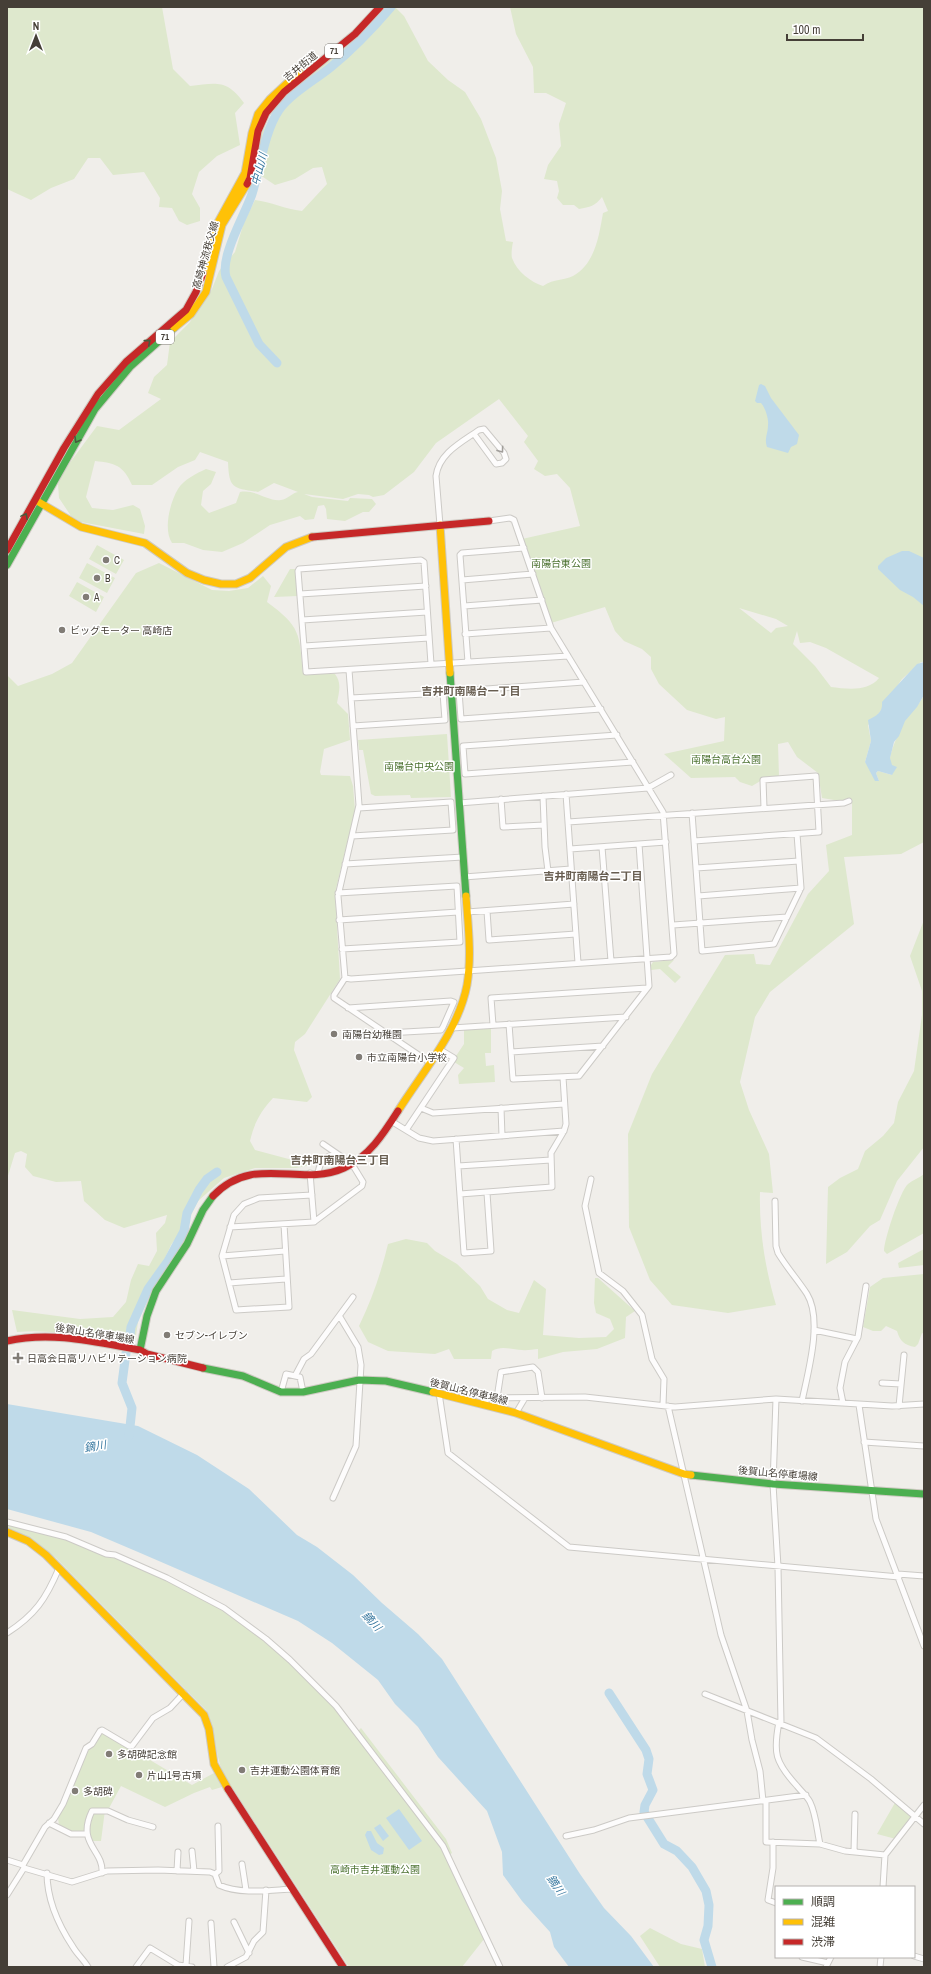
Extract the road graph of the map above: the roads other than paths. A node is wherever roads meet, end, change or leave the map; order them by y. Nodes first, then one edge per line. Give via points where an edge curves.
1 (373, 7) edge
2 (380, 7) edge
3 (282, 90) junction
4 (474, 434) junction
5 (34, 500) junction
6 (42, 504) junction
7 (489, 520) joint
8 (440, 525) junction
9 (524, 548) junction
10 (7, 550) edge
11 (7, 565) edge
12 (533, 574) junction
13 (462, 580) junction
14 (426, 586) junction
15 (300, 594) junction
16 (542, 600) junction
17 (464, 606) junction
18 (428, 612) junction
19 (302, 620) junction
20 (551, 628) junction
21 (466, 634) junction
22 (429, 638) junction
23 (304, 646) junction
24 (568, 656) junction
25 (468, 662) junction
26 (431, 664) junction
27 (449, 664) junction
28 (349, 670) junction
29 (584, 682) junction
30 (351, 698) junction
31 (601, 709) junction
32 (353, 726) junction
33 (616, 735) junction
34 (633, 762) junction
35 (671, 775) dead end
36 (648, 788) junction
37 (566, 794) junction
38 (543, 796) junction
39 (501, 799) junction
40 (849, 801) dead end
41 (459, 803) junction
42 (818, 804) junction
43 (359, 808) junction
44 (764, 808) junction
45 (692, 813) junction
46 (664, 815) junction
47 (568, 822) junction
48 (544, 825) junction
49 (797, 834) junction
50 (352, 836) junction
51 (694, 841) junction
52 (666, 842) junction
53 (639, 844) junction
54 (602, 847) junction
55 (570, 849) junction
56 (463, 858) junction
57 (799, 861) junction
58 (345, 864) junction
59 (696, 868) junction
60 (571, 869) junction
61 (548, 870) junction
62 (464, 877) junction
63 (801, 888) junction
64 (338, 893) junction
65 (698, 896) junction
66 (574, 904) junction
67 (487, 911) junction
68 (458, 912) junction
69 (467, 912) junction
70 (787, 917) junction
71 (340, 920) junction
72 (700, 923) junction
73 (673, 926) junction
74 (576, 934) junction
75 (342, 949) junction
76 (648, 959) junction
77 (611, 961) junction
78 (578, 963) junction
79 (468, 972) junction
80 (345, 978) junction
81 (647, 988) junction
82 (348, 1008) junction
83 (626, 1017) junction
84 (509, 1024) junction
85 (493, 1025) junction
86 (452, 1028) junction
87 (387, 1033) junction
88 (603, 1046) junction
89 (439, 1048) junction
90 (512, 1052) junction
91 (429, 1062) junction
92 (563, 1076) junction
93 (564, 1104) junction
94 (421, 1108) junction
95 (501, 1108) junction
96 (391, 1121) junction
97 (406, 1130) junction
98 (564, 1132) junction
99 (502, 1136) junction
100 (456, 1139) junction
101 (323, 1144) dead end
102 (337, 1154) junction
103 (551, 1160) junction
104 (352, 1164) junction
105 (458, 1166) junction
106 (314, 1173) junction
107 (591, 1178) dead end
108 (487, 1193) junction
109 (460, 1194) junction
110 (312, 1195) junction
111 (775, 1201) dead end
112 (314, 1222) junction
113 (284, 1224) junction
114 (230, 1228) junction
115 (285, 1251) junction
116 (222, 1256) junction
117 (286, 1279) junction
118 (229, 1283) junction
119 (866, 1286) dead end
120 (353, 1297) dead end
121 (340, 1317) junction
122 (814, 1330) junction
123 (857, 1339) junction
124 (7, 1341) edge
125 (140, 1350) junction
126 (904, 1356) dead end
127 (295, 1376) junction
128 (359, 1380) junction
129 (882, 1383) dead end
130 (901, 1384) junction
131 (281, 1392) junction
132 (303, 1392) junction
133 (439, 1393) junction
134 (497, 1398) junction
135 (525, 1398) junction
136 (542, 1398) junction
137 (776, 1399) junction
138 (802, 1401) junction
139 (843, 1403) junction
140 (485, 1404) junction
141 (924, 1404) edge
142 (859, 1405) junction
143 (666, 1406) junction
144 (899, 1406) junction
145 (516, 1413) junction
146 (864, 1442) junction
147 (924, 1446) edge
148 (684, 1474) junction
149 (773, 1484) junction
150 (870, 1490) junction
151 (924, 1494) edge
152 (332, 1498) dead end
153 (7, 1522) edge
154 (7, 1532) edge
155 (703, 1560) junction
156 (778, 1567) junction
157 (59, 1568) junction
158 (898, 1575) junction
159 (924, 1576) edge
160 (7, 1633) edge
161 (924, 1646) edge
162 (184, 1693) junction
163 (705, 1694) dead end
164 (747, 1711) junction
165 (780, 1722) junction
166 (806, 1795) junction
167 (765, 1801) junction
168 (924, 1805) edge
169 (855, 1814) dead end
170 (915, 1815) junction
171 (49, 1823) junction
172 (924, 1824) edge
173 (218, 1826) dead end
174 (153, 1827) dead end
175 (87, 1834) junction
176 (566, 1836) dead end
177 (773, 1842) junction
178 (820, 1844) junction
179 (192, 1851) dead end
180 (854, 1851) junction
181 (178, 1852) dead end
182 (885, 1855) junction
183 (7, 1860) edge
184 (242, 1864) dead end
185 (24, 1866) junction
186 (177, 1871) junction
187 (194, 1871) junction
188 (47, 1873) junction
189 (102, 1873) junction
190 (215, 1874) junction
191 (883, 1886) edge
192 (294, 1889) junction
193 (246, 1890) junction
194 (266, 1890) junction
195 (7, 1895) edge
196 (775, 1903) edge
197 (189, 1921) dead end
198 (234, 1922) dead end
199 (211, 1923) dead end
200 (249, 1953) junction
201 (805, 1958) edge
202 (186, 1965) junction
203 (827, 1965) edge
204 (88, 1967) edge
205 (136, 1967) edge
206 (192, 1967) edge
207 (214, 1967) edge
208 (227, 1967) edge
209 (343, 1967) edge
210 (500, 1967) edge

1 - 3 main road, 吉井街道 / 71 via 351,30
2 - 3 main road, 吉井街道 / 71 via 354,34
5 -> 3 main road, 高崎神流秩父線 / 71 via 98,394 126,362 194,300 202,281 214,232 244,176 257,118 269,97
3 -> 6 main road, 高崎神流秩父線 / 71 via 258,131 250,178 222,225 206,292 200,303 191,314 130,366 112,386 95,409
4 -> 4 street via 479,430 486,430 504,453 504,462 496,464
4 - 8 street via 448,452 437,469
5 - 6 main road
10 -> 5 main road, 高崎神流秩父線 / 71
6 - 8 main road via 81,528 145,543 175,566 219,585 245,581 256,575 283,549 297,541 315,536
6 - 11 main road, 高崎神流秩父線 / 71
7 - 8 main road
7 - 9 street via 514,520
8 - 27 main road
9 - 12 street
9 - 13 street via 462,553
12 - 13 street
12 - 16 street
13 - 17 street
14 - 15 street
14 - 15 street via 424,562 421,560 299,569
14 - 18 street
15 - 19 street
16 - 17 street
16 - 20 street
17 - 21 street
18 - 19 street
18 - 22 street
19 - 23 street
20 - 21 street
20 - 24 street
21 - 25 street
22 - 23 street
22 - 26 street
23 - 28 street via 306,672
24 - 25 street
24 - 29 street
25 - 27 street
26 - 27 street
26 - 28 street
27 - 41 main road
28 - 30 street
29 - 31 street
29 - 31 street via 459,691 461,719
30 - 32 street
30 - 32 street via 443,693 445,720
31 - 33 street
32 - 43 street
33 - 34 street
33 - 34 street via 463,746 464,774
34 - 36 street
35 - 36 street
36 - 37 street
36 - 46 street
37 - 38 street
37 - 47 street
38 - 39 street
38 - 48 street
39 - 41 street
39 - 48 street via 503,827
40 - 42 street
41 - 56 main road
42 - 44 street
42 - 44 street via 816,776 801,777 764,780
42 - 49 street via 819,832
43 - 50 street
43 - 50 street via 450,802 453,830
44 - 45 street
45 - 46 street
45 - 51 street
46 - 47 street
46 - 52 street
47 - 55 street
48 - 61 street
49 - 51 street
49 - 57 street
50 - 58 street
51 - 59 street
52 - 53 street
52 - 73 street
53 - 54 street
53 - 76 street
54 - 55 street
54 - 77 street
55 - 60 street
56 - 58 street
56 - 62 main road
57 - 59 street
57 - 63 street
58 - 64 street
59 - 65 street
60 - 61 street
60 - 66 street
61 - 62 street
62 - 69 main road
63 - 65 street
63 - 70 street
64 - 68 street via 457,886
64 - 71 street
65 - 72 street
66 - 67 street
66 - 74 street
67 - 69 street
67 - 74 street via 489,940
68 - 71 street
68 - 75 street via 460,942
69 - 79 main road
70 - 72 street
70 - 72 street via 771,946 702,951
71 - 75 street
72 - 73 street
73 - 76 street via 674,954 671,957
74 - 78 street
75 - 80 street
76 - 77 street
76 - 81 street
77 - 78 street
78 - 79 street
79 - 80 street
79 - 86 main road via 464,998
80 - 82 street via 334,996
81 - 83 street
81 - 85 street via 491,998
82 - 87 street
82 - 87 street via 454,1002 441,1030
83 - 84 street
83 - 88 street
84 - 85 street
84 - 90 street
85 - 86 street
86 - 89 main road
87 - 91 street
88 - 90 street
88 - 92 street via 581,1074
89 - 91 main road
89 - 94 street via 454,1058
90 - 92 street via 514,1079
91 - 96 main road
92 - 93 street
93 - 95 street
93 - 98 street
94 - 95 street via 434,1112
94 - 97 street
95 - 99 street
96 - 97 street
96 - 104 main road via 369,1150
97 - 100 street via 428,1140
98 - 99 street
98 - 103 street via 551,1153
99 - 100 street
100 - 105 street
101 - 102 street
102 - 104 street
102 - 106 street via 324,1159
103 - 105 street
103 - 108 street via 552,1188
104 - 106 main road via 335,1171
104 - 112 street via 363,1182 362,1186
105 - 109 street
106 - 110 street
106 - 125 main road via 273,1171 250,1174 218,1191 205,1206 186,1245 159,1284
107 - 143 street via 585,1206 599,1273 623,1291 642,1315 652,1359 664,1379
108 - 109 street
108 - 109 street via 491,1251 464,1253
110 - 112 street
110 - 114 street via 252,1200 238,1211
111 - 122 street via 776,1246 782,1259 807,1294 811,1303
112 - 113 street
113 - 114 street
113 - 115 street
114 - 116 street
115 - 116 street
115 - 117 street
116 - 118 street
117 - 118 street
117 - 118 street via 289,1307 236,1310
119 - 123 street
120 - 121 street
121 - 127 street via 311,1354 304,1359
121 - 128 street via 358,1346 361,1365
122 - 123 street
122 - 138 street
123 - 139 street via 845,1362 840,1388
124 - 125 main road, 後賀山名停車場線 via 42,1336
125 - 131 main road, 後賀山名停車場線 via 146,1354 188,1365 243,1376
126 - 130 street
127 - 131 street via 286,1374
127 - 132 street via 300,1377
128 - 132 main road, 後賀山名停車場線
128 - 133 main road, 後賀山名停車場線 via 386,1381
128 - 152 street via 356,1446
129 - 130 street
130 - 144 street
131 - 132 main road, 後賀山名停車場線
133 - 140 main road, 後賀山名停車場線
133 - 155 street via 448,1453 569,1547
134 - 135 street
134 - 136 street via 501,1372 533,1367 538,1372
134 - 140 street via 486,1400
135 - 136 street
135 - 145 street
136 - 143 street via 585,1397
137 - 138 street
137 - 143 street
137 - 149 street
138 - 139 street
139 - 142 street
140 - 145 main road, 後賀山名停車場線
141 - 144 street
142 - 144 street
142 - 146 street
143 - 148 street
145 - 148 main road, 後賀山名停車場線
146 - 147 street
146 - 150 street
148 - 149 main road, 後賀山名停車場線
148 - 155 street
149 - 150 main road, 後賀山名停車場線
149 - 156 street
150 - 151 main road, 後賀山名停車場線
150 - 158 street via 876,1519
153 - 210 street via 66,1537 167,1578 224,1608 290,1660 346,1718 443,1846
154 - 157 main road via 18,1535 38,1547
155 - 156 street
155 - 164 street via 721,1635
156 - 158 street
156 - 165 street
157 - 160 street via 47,1592 29,1618
157 - 162 main road
158 - 159 street
158 - 161 street
162 - 171 street via 170,1708 153,1718 132,1746 108,1732 100,1731 92,1744 86,1748 63,1804
162 - 192 main road via 204,1716 209,1730 214,1764 220,1777
163 - 164 street
164 - 165 street
164 - 167 street
165 - 166 street via 775,1743 778,1762
165 - 170 street via 816,1738 872,1779
166 - 167 street
166 - 178 street via 813,1809
167 - 176 street via 629,1818
167 - 177 street via 766,1842
168 - 170 street
169 - 180 street
170 - 172 street
170 - 182 street
171 - 175 street via 71,1834
171 - 185 street
173 - 190 street via 219,1871
174 - 175 street via 108,1811 94,1810 88,1823
175 - 189 street via 100,1862
177 - 178 street
177 - 196 street via 773,1868 768,1900
178 - 180 street
179 - 187 street
180 - 182 street
181 - 186 street
182 - 191 street
183 - 185 street
184 - 193 street
185 - 188 street
185 - 195 street
186 - 187 street
186 - 189 street
187 - 190 street
188 - 189 street via 72,1882
188 - 204 street via 52,1904 74,1949
190 - 193 street via 219,1885
192 - 194 street
192 - 209 main road
193 - 194 street
194 - 200 street via 263,1932 254,1941
197 - 202 street
198 - 200 street
199 - 207 street
200 - 208 street
201 - 203 street
202 - 205 street via 178,1964 150,1948
202 - 206 street

